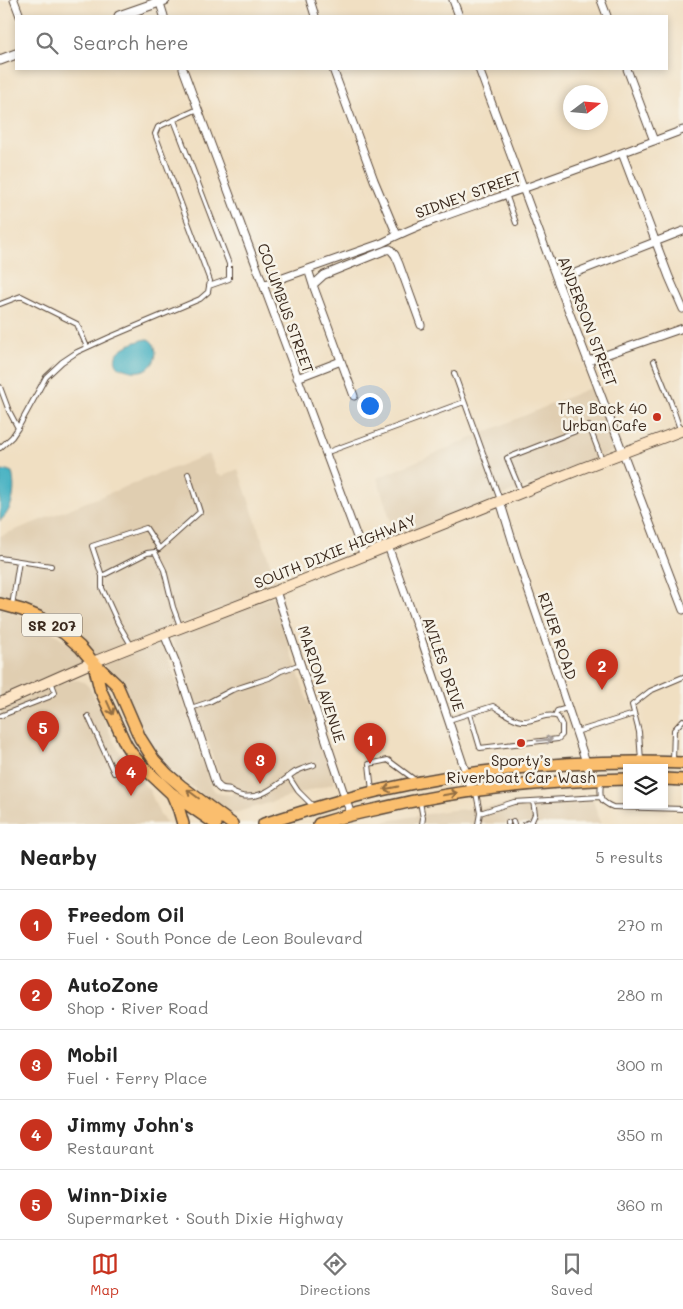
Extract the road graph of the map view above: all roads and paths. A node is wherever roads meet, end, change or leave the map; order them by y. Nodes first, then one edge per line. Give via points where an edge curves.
1 (14, 0) edge
2 (310, 0) edge
3 (453, 0) edge
4 (602, 0) edge
5 (161, 1) edge
6 (20, 15) edge
7 (122, 15) edge
8 (164, 15) edge
9 (315, 15) edge
10 (459, 15) edge
11 (607, 15) edge
12 (15, 54) edge
13 (0, 60) edge
14 (183, 70) edge
15 (333, 70) edge
16 (479, 70) edge
17 (627, 70) edge
18 (198, 109) junction
19 (174, 120) junction
20 (683, 130) edge
21 (654, 141) junction
22 (622, 152) junction
23 (524, 188) junction
24 (506, 194) junction
25 (516, 223) dead end
26 (683, 231) edge
27 (397, 235) junction
28 (655, 242) junction
29 (308, 270) junction
30 (557, 280) junction
31 (313, 285) junction
32 (210, 286) junction
33 (264, 286) junction
34 (0, 304) edge
35 (683, 308) edge
36 (420, 325) dead end
37 (683, 328) edge
38 (87, 347) junction
39 (341, 361) junction
40 (588, 361) junction
41 (654, 361) dead end
42 (454, 373) dead end
43 (297, 378) junction
44 (0, 387) edge
45 (354, 396) dead end
46 (464, 402) junction
47 (18, 428) junction
48 (682, 430) edge
49 (0, 448) edge
50 (325, 453) junction
51 (623, 453) junction
52 (602, 460) junction
53 (188, 474) dead end
54 (521, 492) junction
55 (500, 501) junction
56 (388, 546) junction
57 (159, 548) junction
58 (155, 552) junction
59 (364, 556) junction
60 (0, 558) edge
61 (19, 561) junction
62 (51, 566) dead end
63 (102, 576) junction
64 (276, 591) junction
65 (0, 604) edge
66 (12, 606) junction
67 (683, 610) edge
68 (181, 628) junction
69 (164, 634) junction
70 (132, 647) junction
71 (93, 662) junction
72 (300, 664) junction
73 (683, 677) edge
74 (50, 681) junction
75 (0, 703) edge
76 (191, 708) junction
77 (568, 708) junction
78 (470, 714) junction
79 (634, 714) junction
80 (0, 716) edge
81 (88, 716) dead end
82 (555, 716) junction
83 (449, 720) junction
84 (683, 720) edge
85 (576, 732) junction
86 (641, 762) junction
87 (586, 763) junction
88 (678, 763) edge
89 (314, 765) dead end
90 (114, 773) dead end
91 (467, 774) junction
92 (289, 777) junction
93 (623, 779) edge
94 (596, 780) junction
95 (668, 780) edge
96 (683, 780) edge
97 (419, 782) junction
98 (228, 790) joint
99 (473, 791) junction
100 (373, 792) junction
101 (171, 793) junction
102 (600, 797) junction
103 (346, 799) junction
104 (419, 800) junction
105 (533, 801) junction
106 (507, 804) junction
107 (500, 806) junction
108 (314, 808) junction
109 (509, 809) dead end
110 (683, 809) edge
111 (501, 812) dead end
112 (480, 813) junction
113 (352, 820) edge
114 (183, 824) edge
115 (216, 824) edge
116 (232, 824) edge
117 (264, 824) edge
118 (318, 824) edge
119 (422, 824) edge
120 (478, 824) edge
121 (525, 824) edge

1 - 6 street
2 - 9 street
3 - 10 street
4 - 11 street
5 - 7 street
5 - 8 street
12 - 13 street
14 - 18 street, COLUMBUS STREET
15 - 27 street
16 - 23 street, ANDERSON STREET
17 - 21 street
18 - 19 lane
18 - 33 street, COLUMBUS STREET
19 - 32 lane via 158,127 155,134
19 - 32 lane via 229,264 229,279
20 - 21 street, SIDNEY STREET
21 - 22 street, SIDNEY STREET
22 - 23 street, SIDNEY STREET
22 - 28 street
23 - 24 street, SIDNEY STREET
23 - 30 street, ANDERSON STREET
24 - 25 lane
24 - 27 street, SIDNEY STREET
26 - 28 street
27 - 29 street, SIDNEY STREET
28 - 30 street
28 - 35 street
29 - 31 street
29 - 33 street, SIDNEY STREET
30 - 40 street, ANDERSON STREET
31 - 36 street via 324,275 390,249 399,264
31 - 39 street
32 - 38 lane via 200,299
33 - 43 street, COLUMBUS STREET
34 - 38 lane via 21,296 77,324
37 - 40 street
38 - 47 lane via 62,362 46,377
39 - 43 street
39 - 45 street
40 - 51 street, ANDERSON STREET
41 - 48 lane
42 - 46 lane
43 - 50 street, COLUMBUS STREET
44 - 47 lane
46 - 50 lane
46 - 55 lane
47 - 49 lane
48 - 51 main road, SOUTH DIXIE HIGHWAY
50 - 59 street, COLUMBUS STREET
51 - 52 main road, SOUTH DIXIE HIGHWAY
51 - 67 street, ANDERSON STREET
52 - 54 main road, SOUTH DIXIE HIGHWAY
52 - 54 lane via 590,426 580,429 507,458
53 - 57 lane via 200,512
54 - 55 main road, SOUTH DIXIE HIGHWAY
55 - 56 main road, SOUTH DIXIE HIGHWAY
55 - 77 street, RIVER ROAD
56 - 59 main road, SOUTH DIXIE HIGHWAY
56 - 83 street, AVILES DRIVE
57 - 58 lane
57 - 63 lane via 146,528 92,546
58 - 63 lane via 147,552
58 - 68 lane via 164,570
59 - 64 main road, SOUTH DIXIE HIGHWAY
60 - 61 lane
61 - 62 lane
61 - 66 lane
63 - 70 lane via 102,588
64 - 68 main road, SOUTH DIXIE HIGHWAY
64 - 72 street, MARION AVENUE
65 - 66 highway, SR 207
66 - 71 highway, SR 207 via 39,617 65,634
68 - 69 main road, SOUTH DIXIE HIGHWAY
69 - 70 main road, SOUTH DIXIE HIGHWAY
69 - 76 street
70 - 71 main road, SOUTH DIXIE HIGHWAY
71 - 74 main road, SOUTH DIXIE HIGHWAY
71 -> 101 highway, SR 207 via 100,689 126,745 142,766
116 -> 71 highway, SR 207 via 181,786 154,760 140,738 117,685
72 - 76 lane
72 - 103 street, MARION AVENUE
73 - 79 lane via 650,691 632,705
74 - 75 main road, SOUTH DIXIE HIGHWAY
74 - 80 lane via 54,692 49,698
76 - 98 street via 216,784
77 - 82 lane via 557,711
77 - 85 street, RIVER ROAD
78 - 82 lane via 493,706 522,721
78 -> 82 lane via 480,748 558,739 562,735 562,725
78 - 83 lane
79 - 85 lane
79 - 86 lane
81 - 90 lane
83 - 91 street, AVILES DRIVE
84 - 88 lane via 674,730
85 - 87 street, RIVER ROAD
86 - 87 highway
86 - 88 highway
87 - 91 highway
87 - 94 street, RIVER ROAD
89 - 92 lane
91 - 97 highway
91 - 99 street, AVILES DRIVE
92 - 98 lane via 258,795 241,796
92 - 108 lane
93 - 94 highway
94 - 99 highway
94 - 102 lane
95 - 96 highway
97 -> 100 highway
97 - 100 lane via 388,760 369,764
104 -> 99 highway
99 - 112 lane
100 - 103 highway
101 - 114 highway
101 - 115 highway, SR 207
102 - 105 lane
102 - 110 lane via 612,807
103 - 108 highway
103 - 113 street, MARION AVENUE
104 - 113 highway
104 - 119 lane
105 - 106 lane
105 - 121 lane via 535,814 532,822
106 - 107 lane
106 - 109 lane
107 - 111 lane
107 - 112 lane
108 - 117 highway
112 - 120 lane
113 - 118 highway

